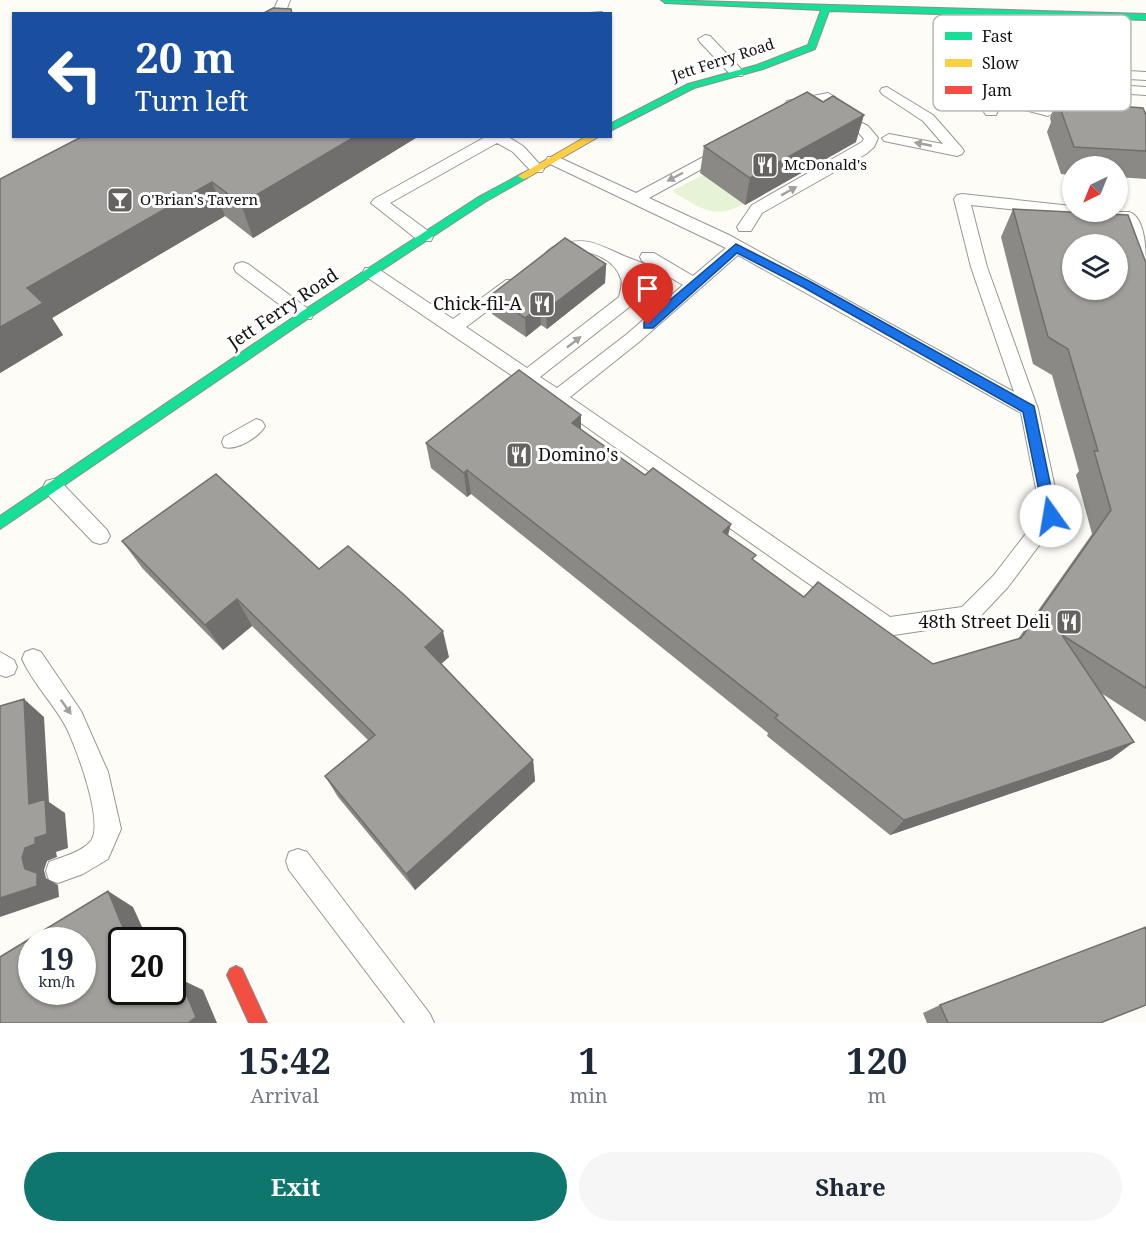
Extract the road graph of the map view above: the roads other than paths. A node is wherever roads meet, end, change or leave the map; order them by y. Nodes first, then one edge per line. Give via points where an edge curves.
1 (665, 0) edge
2 (712, 1) edge
3 (825, 8) junction
4 (999, 14) joint
5 (1048, 15) edge
6 (1131, 17) edge
7 (1146, 17) edge
8 (705, 39) dead end
9 (737, 73) junction
10 (1131, 75) edge
11 (1146, 76) edge
12 (887, 90) dead end
13 (1131, 90) edge
14 (1146, 91) edge
15 (828, 97) edge
16 (1040, 111) edge
17 (1048, 112) dead end
18 (613, 122) edge
19 (493, 138) edge
20 (497, 138) edge
21 (592, 138) edge
22 (889, 138) dead end
23 (740, 143) edge
24 (553, 160) junction
25 (537, 169) junction
26 (636, 199) junction
27 (1062, 210) edge
28 (1128, 217) edge
29 (745, 227) dead end
30 (425, 237) junction
31 (736, 248) junction
32 (648, 256) dead end
33 (1146, 262) edge
34 (538, 264) edge
35 (242, 268) dead end
36 (371, 272) junction
37 (522, 277) edge
38 (696, 285) junction
39 (305, 315) junction
40 (453, 328) junction
41 (527, 377) junction
42 (557, 397) junction
43 (1029, 409) junction
44 (256, 426) dead end
45 (231, 442) dead end
46 (53, 487) junction
47 (0, 523) edge
48 (100, 536) dead end
49 (33, 659) dead end
50 (298, 861) dead end
51 (58, 871) dead end
52 (236, 975) dead end
53 (258, 1023) edge
54 (421, 1023) edge

1 - 2 street
2 - 3 street
3 - 4 street
3 - 9 street, Jett Ferry Road via 812,47
4 - 5 street
6 - 7 street
8 - 9 lane
9 - 18 street, Jett Ferry Road via 691,86
10 - 11 lane
12 -> 22 lane via 928,118 957,151
13 - 14 lane
29 -> 15 lane via 757,209 869,144 871,138 862,129 834,112 782,114 796,103
16 - 17 lane
19 - 30 lane via 379,203
20 - 25 lane via 518,149
21 - 24 street, Jett Ferry Road
23 -> 26 lane
24 - 25 street, Jett Ferry Road
24 - 26 lane
25 - 30 street, Jett Ferry Road
26 - 31 lane
27 - 43 lane via 962,199 979,267
28 - 33 lane
30 - 36 street, Jett Ferry Road
31 - 38 lane
31 - 43 lane
32 - 38 lane
41 -> 34 lane via 627,300 630,280 618,260 595,248 574,245
35 - 39 lane
36 - 39 street, Jett Ferry Road
36 - 40 lane
37 - 40 lane
38 - 42 lane
39 - 46 street, Jett Ferry Road
40 - 41 lane
41 - 42 lane
42 - 43 lane via 887,627 967,616 1001,581 1051,516
44 - 45 lane
46 - 47 street, Jett Ferry Road
46 - 48 lane
49 -> 51 lane via 73,718 96,772 109,830 99,850
50 - 54 lane
52 - 53 street

